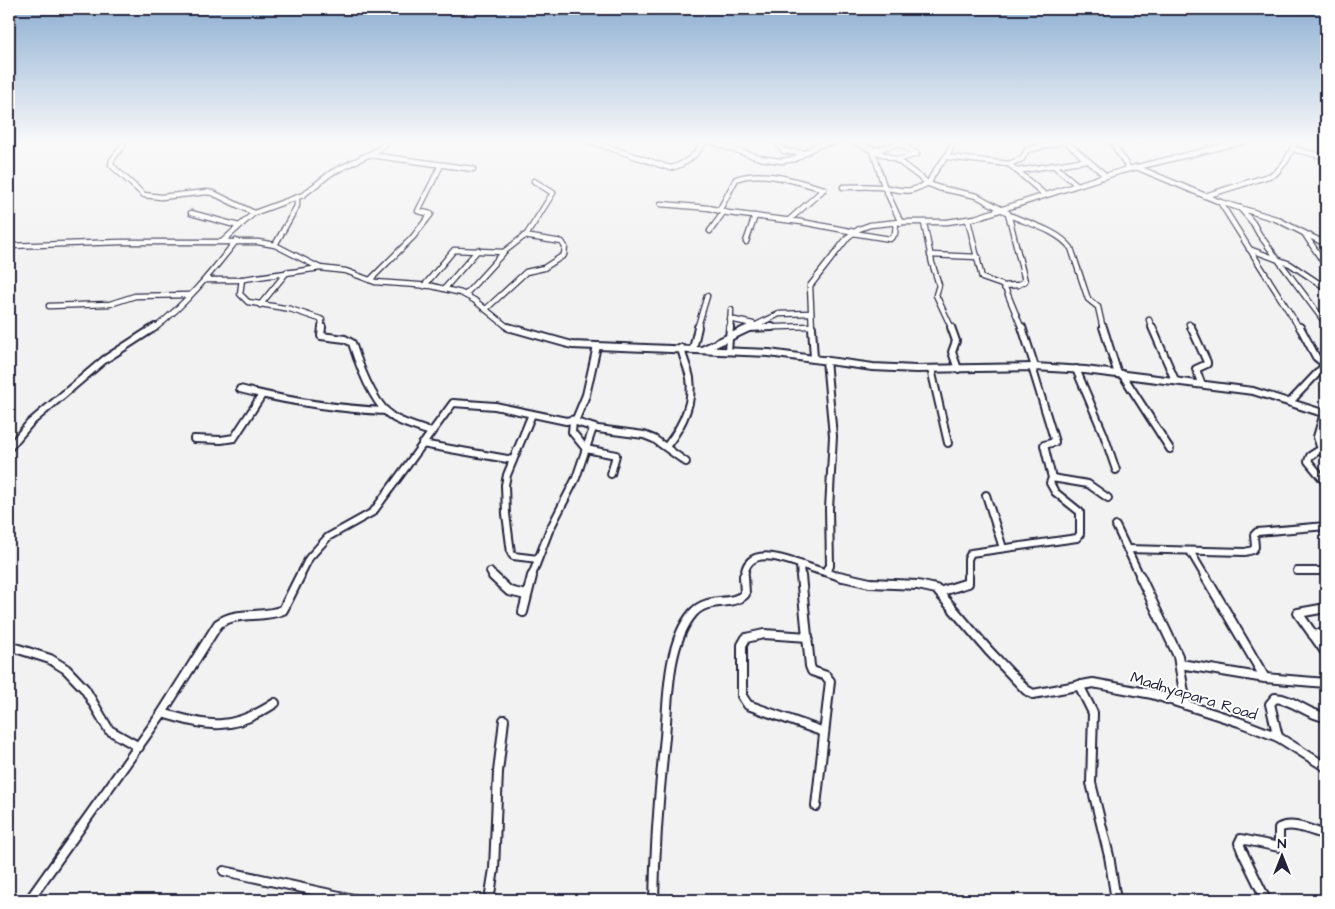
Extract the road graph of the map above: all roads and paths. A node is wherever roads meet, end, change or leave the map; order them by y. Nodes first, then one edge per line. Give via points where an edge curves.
1 (131, 183) edge
2 (318, 183) edge
3 (432, 183) edge
4 (539, 183) edge
5 (734, 183) edge
6 (797, 183) edge
7 (884, 183) edge
8 (1031, 183) edge
9 (1175, 183) edge
10 (1245, 183) edge
11 (928, 184) joint
12 (1076, 184) edge
13 (843, 188) dead end
14 (885, 188) junction
15 (1045, 195) junction
16 (1205, 196) junction
17 (297, 199) junction
18 (1220, 202) junction
19 (661, 204) dead end
20 (1240, 208) junction
21 (1004, 210) junction
22 (721, 212) junction
23 (254, 213) junction
24 (191, 214) dead end
25 (1009, 215) junction
26 (756, 216) junction
27 (789, 220) junction
28 (968, 220) junction
29 (899, 223) junction
30 (924, 223) junction
31 (239, 226) junction
32 (710, 231) dead end
33 (1303, 232) junction
34 (854, 233) junction
35 (524, 236) junction
36 (222, 241) junction
37 (236, 241) junction
38 (746, 242) dead end
39 (1326, 244) edge
40 (275, 245) junction
41 (9, 246) edge
42 (1249, 249) junction
43 (478, 250) junction
44 (504, 252) junction
45 (930, 255) junction
46 (978, 257) junction
47 (1279, 259) junction
48 (1326, 266) edge
49 (320, 268) junction
50 (287, 272) junction
51 (242, 279) junction
52 (204, 280) junction
53 (370, 280) junction
54 (424, 286) junction
55 (1003, 286) junction
56 (445, 288) junction
57 (1326, 288) edge
58 (190, 295) junction
59 (465, 295) junction
60 (707, 296) dead end
61 (260, 305) junction
62 (49, 306) dead end
63 (486, 309) junction
64 (731, 310) dead end
65 (811, 313) junction
66 (730, 318) junction
67 (1149, 320) dead end
68 (1189, 324) dead end
69 (1326, 324) edge
70 (750, 326) junction
71 (812, 326) junction
72 (729, 337) junction
73 (597, 346) junction
74 (681, 348) junction
75 (693, 349) junction
76 (701, 350) junction
77 (728, 351) junction
78 (814, 358) junction
79 (826, 360) junction
80 (1326, 365) edge
81 (1033, 367) junction
82 (958, 368) junction
83 (930, 369) junction
84 (1076, 369) junction
85 (1120, 374) junction
86 (1175, 380) junction
87 (1202, 383) junction
88 (240, 389) dead end
89 (262, 395) junction
90 (1290, 402) junction
91 (386, 411) junction
92 (532, 414) junction
93 (1325, 414) edge
94 (573, 421) junction
95 (593, 428) junction
96 (431, 432) junction
97 (194, 439) dead end
98 (948, 443) dead end
99 (422, 444) junction
100 (666, 447) junction
101 (9, 448) edge
102 (586, 449) junction
103 (1170, 449) dead end
104 (513, 460) junction
105 (686, 462) dead end
106 (1116, 470) dead end
107 (611, 474) dead end
108 (1052, 478) junction
109 (1326, 483) edge
110 (986, 495) dead end
111 (1108, 498) dead end
112 (1116, 526) dead end
113 (1326, 526) edge
114 (1003, 548) junction
115 (1127, 549) junction
116 (1190, 551) junction
117 (538, 559) junction
118 (800, 565) junction
119 (1297, 571) dead end
120 (1326, 571) edge
121 (490, 572) dead end
122 (825, 572) junction
123 (939, 592) junction
124 (526, 596) junction
125 (1326, 608) edge
126 (523, 612) dead end
127 (1326, 633) edge
128 (1313, 635) junction
129 (808, 637) junction
130 (9, 646) edge
131 (1326, 653) edge
132 (1180, 664) junction
133 (1265, 678) junction
134 (1326, 683) edge
135 (1079, 684) junction
136 (275, 703) dead end
137 (1186, 705) junction
138 (162, 713) junction
139 (1326, 716) edge
140 (504, 720) dead end
141 (824, 732) junction
142 (1278, 738) junction
143 (138, 747) junction
144 (1326, 767) edge
145 (816, 806) dead end
146 (1326, 835) edge
147 (224, 871) dead end
148 (32, 896) dead end
149 (358, 900) edge
150 (489, 900) edge
151 (654, 900) edge
152 (1116, 900) edge
153 (1266, 900) edge

1 - 23 street via 144,195 161,197 213,193
2 - 17 street
3 - 53 street via 418,211 431,214
4 - 35 street via 553,193
5 - 22 street
6 - 27 street via 824,189
7 - 14 street
8 - 15 street
9 - 16 street
10 - 16 street
11 - 14 street via 914,191
11 - 21 street via 971,194
12 - 15 street
13 - 14 street
14 - 29 street
15 - 21 street
16 - 18 street
17 - 23 street
17 - 40 street via 297,206
18 - 20 street
18 - 42 street
19 - 22 street
20 - 33 street via 1276,219
20 - 47 street
21 - 25 street
21 - 28 street
22 - 26 street
22 - 32 street
23 - 31 street
24 - 31 street
25 - 55 street via 1025,280 1018,285
25 - 85 street via 1057,235 1071,248 1088,299 1098,307
26 - 27 street
26 - 38 street
27 - 34 street
28 - 30 street
28 - 46 street
29 - 30 street
29 - 34 street via 874,224
29 - 34 street via 890,239
30 - 45 street
31 - 36 street
33 - 39 street
33 - 48 street
34 - 65 street via 835,251 810,286
35 - 44 street
35 - 63 street via 562,242 564,256 544,268 526,272
36 - 37 street
36 - 41 street
37 - 40 street
37 - 52 street
40 - 49 street
42 - 47 street
42 - 80 street via 1316,357
43 - 44 street
43 - 54 street via 454,250
43 - 56 street
44 - 59 street
45 - 46 street
45 - 82 street via 939,285 936,295 955,335 952,352
46 - 55 street via 983,280
47 - 57 street
47 - 69 street
49 - 50 street
49 - 53 street via 346,271
50 - 51 street
50 - 61 street
51 - 52 street
51 - 61 street via 240,294 243,299
52 - 58 street
53 - 54 street
54 - 56 street
55 - 81 street via 1024,333
56 - 59 street
58 - 62 street via 135,296 110,304
58 - 101 street via 165,320 104,360 48,406
59 - 63 street
60 - 75 street
61 - 91 street via 320,319 321,336 352,343 364,379
63 - 73 street via 513,330 556,342
64 - 66 street
65 - 70 street via 782,312
65 - 71 street
66 - 70 street
66 - 72 street
67 - 86 street
68 - 87 street via 1207,362 1196,369
70 - 71 street
70 - 72 street
71 - 78 street
72 - 76 street
72 - 77 street
73 - 74 street
73 - 94 street via 582,407
74 - 75 street
74 - 100 street via 691,395 678,432
75 - 76 street
76 - 77 street
77 - 78 street
78 - 79 street
79 - 83 street via 873,367
79 - 122 street via 833,436 830,566
80 - 90 street
81 - 82 street
81 - 84 street
81 - 108 street via 1055,442 1044,445
82 - 83 street
83 - 98 street
84 - 85 street
84 - 106 street
85 - 86 street
85 - 103 street
86 - 87 street
87 - 90 street via 1254,391
88 - 89 street
89 - 91 street
89 - 97 street via 234,438
90 - 93 street
91 - 96 street via 394,418
92 - 94 street
92 - 96 street via 495,406 454,403
92 - 104 street
93 - 109 street via 1317,437 1321,450 1310,456 1308,461
94 - 95 street
94 - 102 street via 572,432
95 - 100 street via 644,435
95 - 102 street
96 - 99 street
99 - 104 street
99 - 138 street via 373,512 318,546 283,610 271,614 234,614 218,624
100 - 105 street
102 - 107 street via 616,455
102 - 117 street
104 - 117 street via 504,485 511,553 520,558
108 - 111 street via 1088,484
108 - 114 street via 1051,487 1080,512 1080,534 1077,538
110 - 114 street
112 - 115 street
113 - 116 street via 1256,532 1253,550
114 - 123 street via 971,552 968,583
115 - 116 street
115 - 132 street
116 - 133 street
117 - 124 street
118 - 122 street
118 - 129 street
118 - 151 street via 770,556 750,562 746,567 742,598 698,608 675,650 656,825
119 - 120 street
121 - 124 street via 503,588
122 - 123 street via 851,580 928,586
123 - 135 street, Madhyapara Road via 1026,690 1041,694
124 - 126 street
125 - 128 street via 1298,613
127 - 128 street
128 - 131 street
129 - 141 street via 812,671 830,681
129 - 141 street via 749,636 745,639 742,645 742,696 748,705
130 - 143 street via 50,659 66,669 85,689 109,730
132 - 133 street
132 - 137 street
133 - 134 street
135 - 137 street, Madhyapara Road via 1101,684 1152,694
135 - 152 street via 1093,713 1091,782
136 - 138 street via 251,718 216,726
137 - 142 street, Madhyapara Road
138 - 143 street
139 - 142 street via 1313,714 1288,700 1276,698 1270,704
140 - 150 street
141 - 145 street
142 - 144 street, Madhyapara Road
143 - 148 street
146 - 153 street via 1288,825 1279,828 1279,848 1248,838 1241,839 1242,851
147 - 149 street

